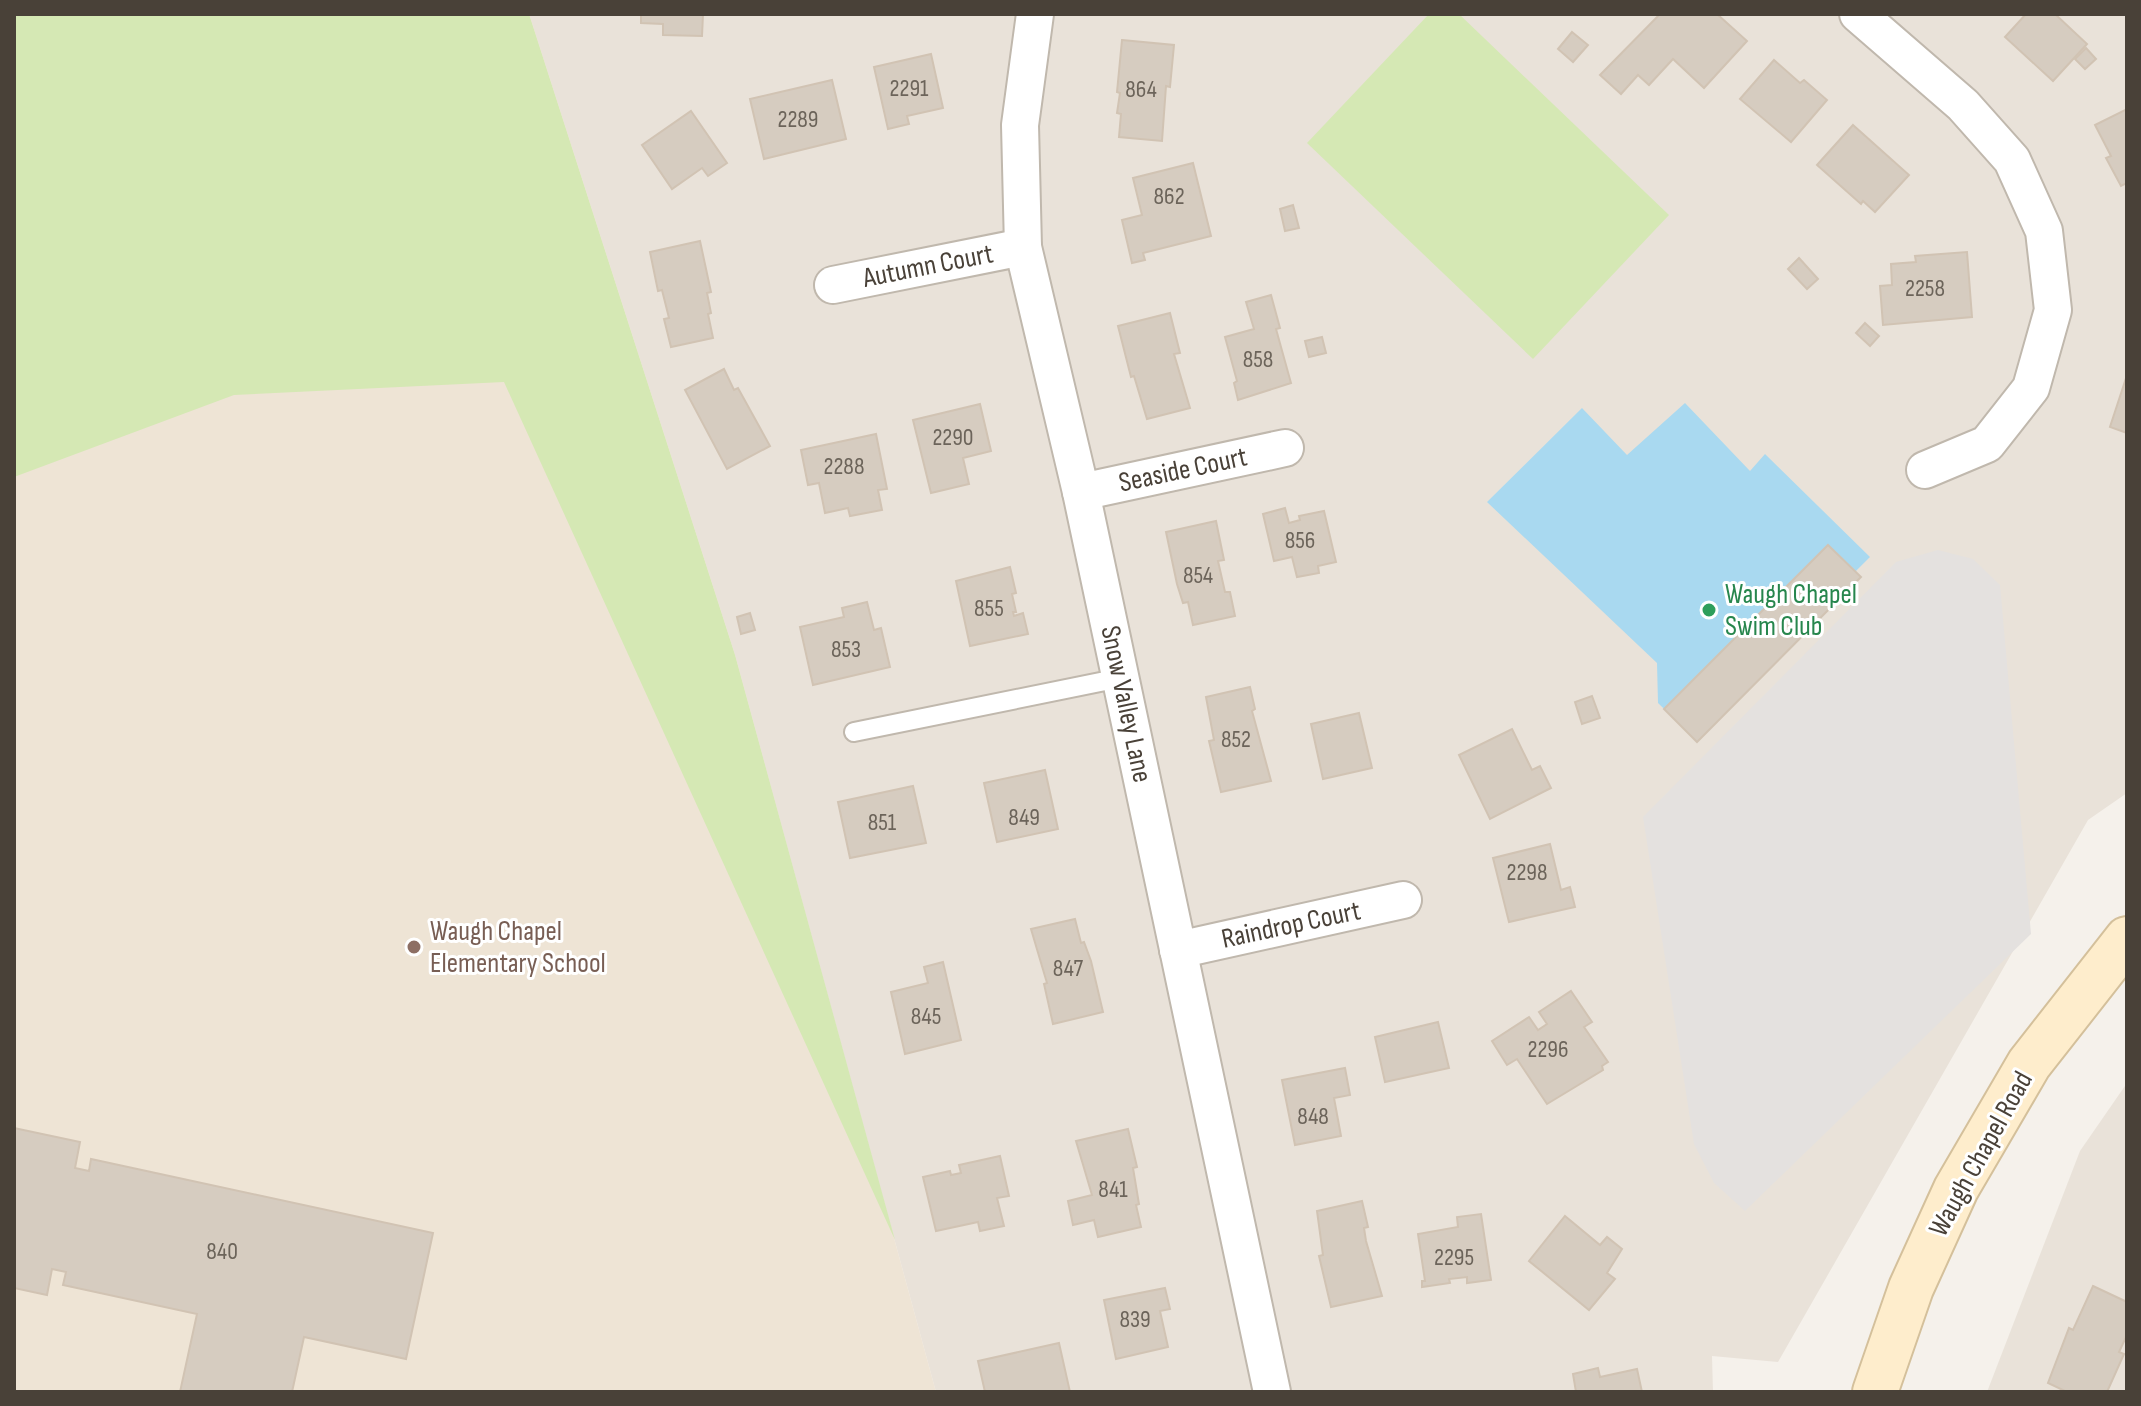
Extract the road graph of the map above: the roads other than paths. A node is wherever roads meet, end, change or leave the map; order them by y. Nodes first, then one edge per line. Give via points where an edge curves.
1 (1035, 14) edge
2 (1858, 14) edge
3 (1023, 247) junction
4 (833, 285) dead end
5 (1285, 448) dead end
6 (1925, 470) dead end
7 (1081, 492) junction
8 (1120, 678) junction
9 (854, 732) dead end
10 (1403, 900) dead end
11 (2127, 939) edge
12 (1178, 950) junction
13 (1272, 1392) edge
14 (1875, 1392) edge

1 - 3 street, Snow Valley Lane via 1020,125
2 - 6 street via 1963,105 2012,160 2044,231 2053,310 2031,388 1987,444
3 - 4 street, Autumn Court
3 - 7 street, Snow Valley Lane
5 - 7 street, Seaside Court
7 - 8 street, Snow Valley Lane
8 - 9 lane
8 - 12 street, Snow Valley Lane
10 - 12 street, Raindrop Court
11 - 14 main road, Waugh Chapel Road via 2029,1064 1956,1189 1911,1288
12 - 13 street, Snow Valley Lane

